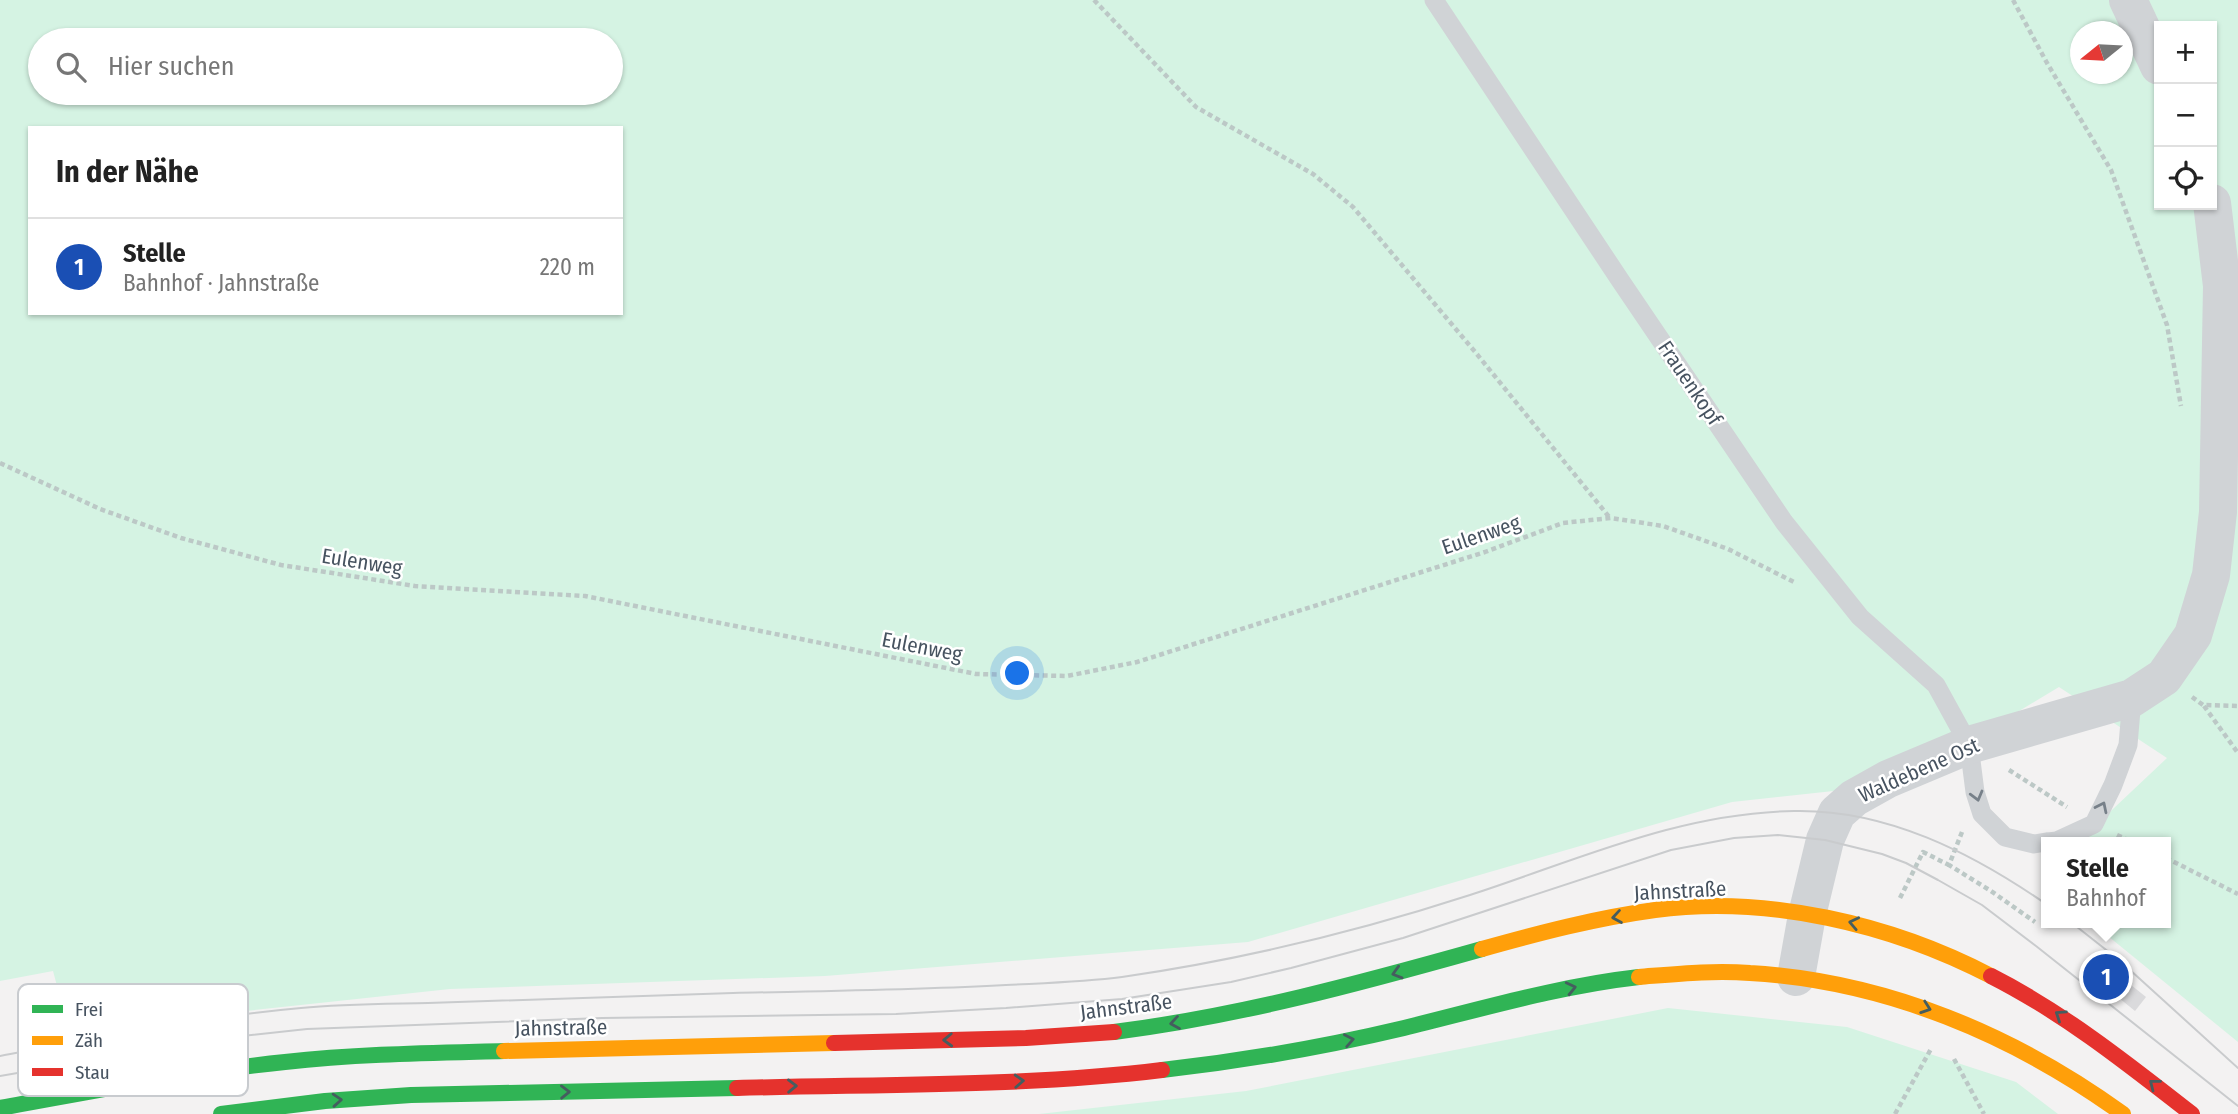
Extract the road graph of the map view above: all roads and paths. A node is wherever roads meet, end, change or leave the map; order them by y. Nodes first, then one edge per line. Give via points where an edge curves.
1 (1094, 0) edge
2 (1434, 0) edge
3 (2013, 0) edge
4 (2128, 0) edge
5 (2154, 55) edge
6 (2213, 210) edge
7 (2182, 412) dead end
8 (0, 463) edge
9 (1611, 518) junction
10 (1800, 585) dead end
11 (2132, 698) junction
12 (2238, 706) edge
13 (1969, 745) junction
14 (2238, 753) edge
15 (1982, 814) junction
16 (2094, 824) junction
17 (2066, 837) edge
18 (2041, 843) edge
19 (2171, 861) edge
20 (2238, 894) edge
21 (1807, 915) junction
22 (2035, 922) dead end
23 (1796, 977) junction
24 (1934, 1044) dead end
25 (1949, 1049) dead end
26 (248, 1067) edge
27 (71, 1096) edge
28 (0, 1108) edge
29 (221, 1114) edge
30 (1895, 1114) edge
31 (1984, 1114) edge
32 (2123, 1114) edge
33 (2192, 1114) edge

1 - 9 path via 1196,107 1313,174 1353,207
2 - 13 lane, Frauenkopf via 1784,522 1860,617 1936,685
3 - 7 path via 2111,170 2167,324
4 - 5 street
6 - 11 street, Waldebene Ost via 2222,286 2218,512 2211,575 2193,635 2164,677
8 - 9 path, Eulenweg via 100,509 181,538 281,565 415,586 585,596 976,674 1067,676 1138,662 1563,523
9 - 10 path, Eulenweg via 1663,526 1728,549
11 - 13 street, Waldebene Ost
16 -> 11 lane via 2128,745
12 - 14 path via 2203,705
13 -> 15 lane
13 - 16 path
13 - 21 street, Waldebene Ost via 1888,779 1854,797 1837,813 1825,841
15 - 18 lane via 2005,837
15 - 22 path via 1962,833 1949,865
16 - 17 lane
19 - 20 path
21 - 23 street, Waldebene Ost
21 -> 26 main road, Jahnstraße via 1764,910 1657,910 1550,931 1297,999 1112,1032 447,1052 324,1058
33 -> 21 main road, Jahnstraße via 2058,1013 2004,981 1902,936
29 -> 23 main road via 411,1096 1000,1082 1114,1075 1328,1044 1620,979 1727,972
23 -> 32 main road via 1896,998 1984,1030 2060,1070
24 - 30 path
25 - 31 path
27 -> 28 main road, Jahnstraße

